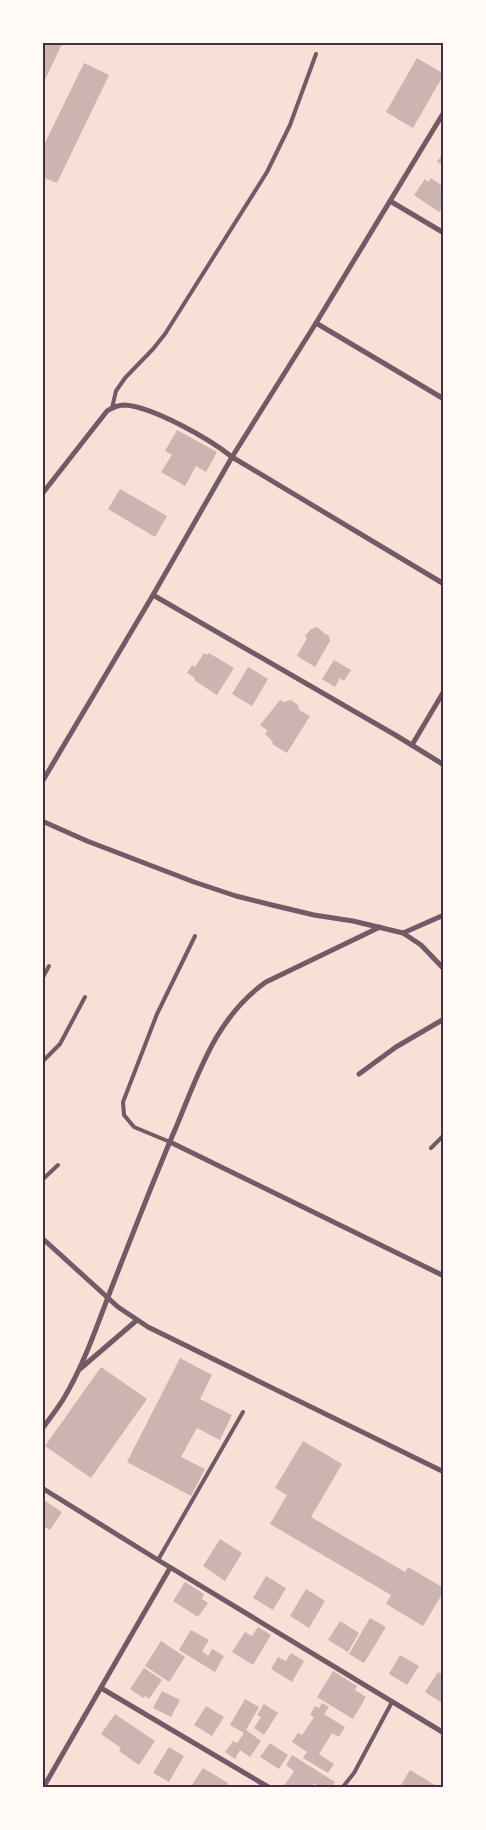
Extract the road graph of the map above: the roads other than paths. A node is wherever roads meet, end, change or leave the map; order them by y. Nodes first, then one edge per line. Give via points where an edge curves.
1 (316, 54) dead end
2 (444, 112) edge
3 (390, 201) junction
4 (444, 233) edge
5 (316, 323) junction
6 (444, 399) edge
7 (112, 408) junction
8 (232, 457) junction
9 (42, 494) edge
10 (444, 584) edge
11 (154, 595) junction
12 (444, 691) edge
13 (412, 745) junction
14 (444, 765) edge
15 (42, 782) edge
16 (42, 821) edge
17 (444, 915) edge
18 (380, 926) junction
19 (403, 933) junction
20 (195, 936) dead end
21 (48, 966) dead end
22 (444, 969) edge
23 (42, 979) edge
24 (85, 997) dead end
25 (444, 1019) edge
26 (42, 1062) edge
27 (359, 1074) dead end
28 (444, 1135) edge
29 (170, 1142) junction
30 (430, 1148) dead end
31 (58, 1165) dead end
32 (42, 1180) edge
33 (42, 1238) edge
34 (444, 1276) edge
35 (108, 1298) junction
36 (137, 1320) junction
37 (78, 1371) junction
38 (243, 1412) dead end
39 (42, 1429) edge
40 (444, 1472) edge
41 (42, 1488) edge
42 (158, 1560) junction
43 (170, 1568) junction
44 (101, 1688) junction
45 (392, 1702) junction
46 (444, 1733) edge
47 (43, 1788) edge
48 (270, 1788) edge
49 (342, 1788) edge

1 - 7 lane via 290,125 267,172 165,334 116,391
2 - 3 street
3 - 4 street
3 - 5 street
5 - 6 street
5 - 8 street
7 - 8 street via 137,407 164,417 209,440
7 - 9 street via 98,421
8 - 10 street
8 - 11 street
11 - 13 street
11 - 15 street
12 - 13 street
13 - 14 street
16 - 18 street via 236,896 314,915
17 - 19 street
18 - 19 street
18 - 29 street via 266,982 234,1010 204,1060
19 - 22 street via 421,945
20 - 29 lane via 157,1014 123,1102 124,1115 134,1127
21 - 23 lane
24 - 26 lane via 60,1044
25 - 27 street via 396,1047
28 - 30 lane
29 - 34 street
29 - 35 street
31 - 32 lane
33 - 35 street
35 - 36 street
35 - 37 street
36 - 37 street
36 - 40 street
37 - 39 street via 64,1399
38 - 42 lane
41 - 42 street
42 - 43 street
43 - 44 street
43 - 45 street
44 - 47 street
44 - 48 street
45 - 46 street
45 - 49 lane via 354,1773

